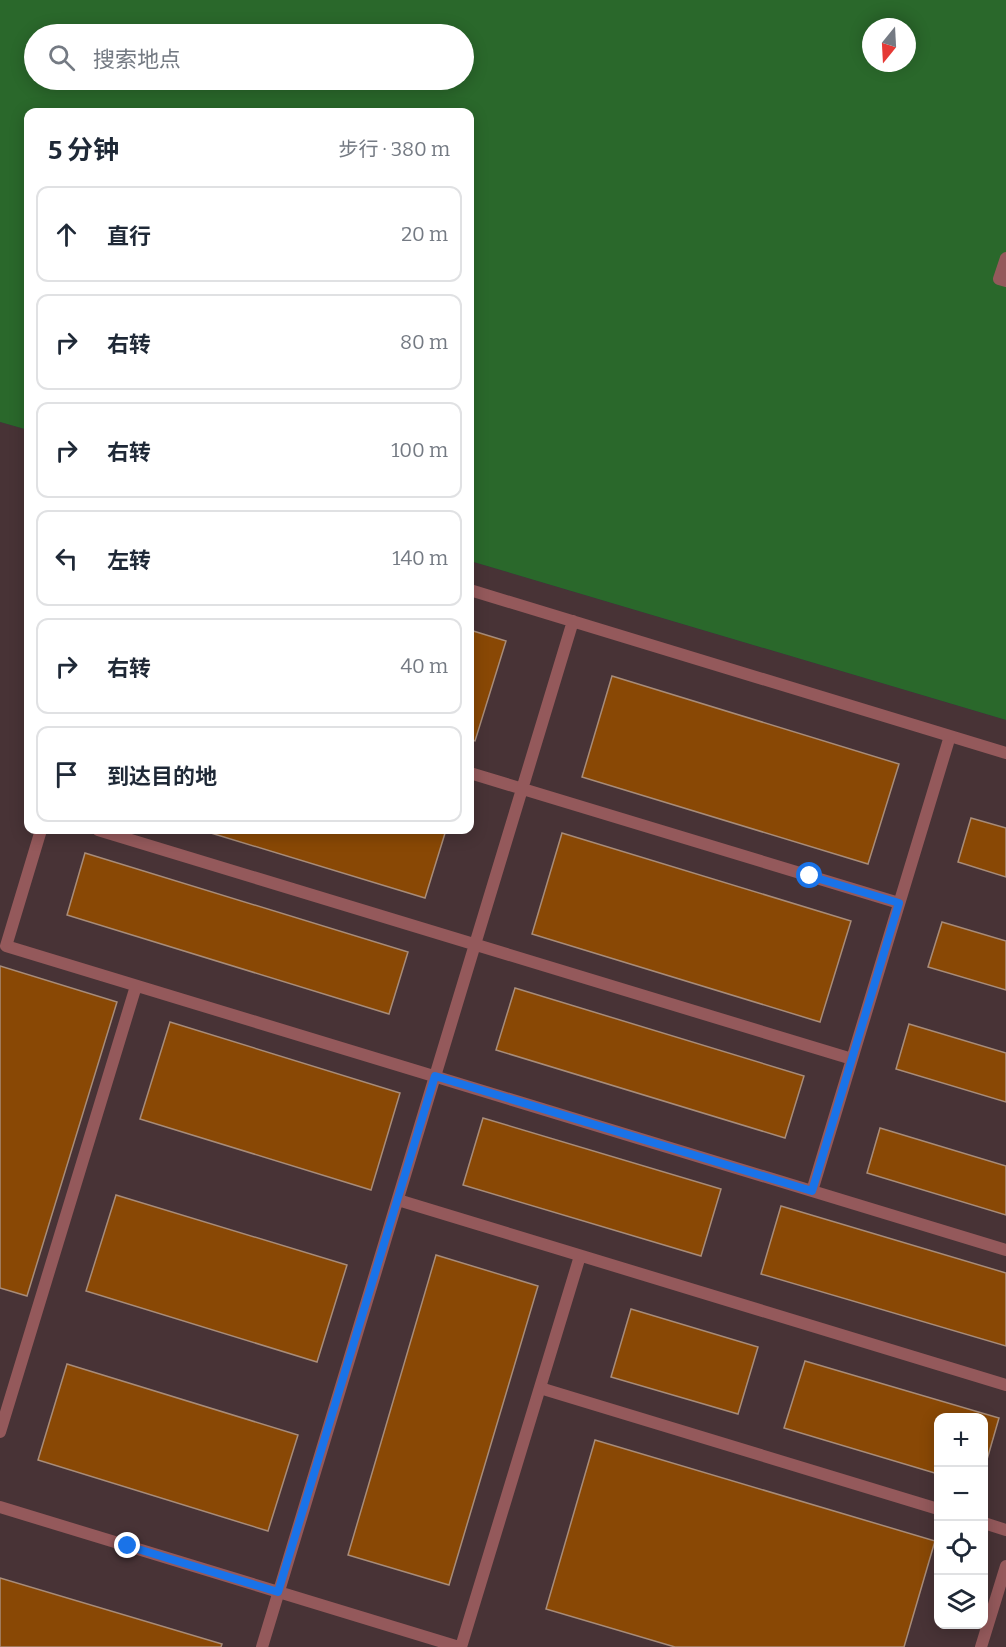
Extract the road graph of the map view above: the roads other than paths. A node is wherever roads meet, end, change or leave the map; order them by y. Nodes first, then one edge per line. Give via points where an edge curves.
1 (1006, 258) edge
2 (1006, 281) edge
3 (474, 591) edge
4 (573, 621) junction
5 (950, 736) junction
6 (1006, 753) edge
7 (474, 774) edge
8 (522, 789) junction
9 (40, 834) edge
10 (111, 834) edge
11 (899, 903) junction
12 (475, 944) junction
13 (136, 986) junction
14 (852, 1059) junction
15 (435, 1076) junction
16 (812, 1191) junction
17 (398, 1200) junction
18 (1006, 1250) edge
19 (580, 1256) junction
20 (1006, 1385) edge
21 (540, 1388) junction
22 (0, 1432) edge
23 (934, 1507) edge
24 (0, 1508) edge
25 (988, 1524) edge
26 (1006, 1530) edge
27 (1006, 1566) edge
28 (278, 1592) junction
29 (262, 1647) edge
30 (460, 1647) edge
31 (981, 1647) edge

1 - 2 street via 999,279
3 - 4 street
4 - 5 street
4 - 8 street
5 - 6 street
5 - 11 street
7 - 8 street
8 - 11 street
8 - 12 street
9 - 13 street via 6,946
10 - 12 street
11 - 14 street
12 - 14 street
12 - 15 street
13 - 15 street
13 - 22 street
14 - 16 street
15 - 16 street
15 - 17 street
16 - 18 street
17 - 19 street
17 - 28 street
19 - 20 street
19 - 21 street
21 - 23 street
21 - 30 street
24 - 28 street
25 - 26 street
27 - 31 street
28 - 29 street
28 - 30 street

